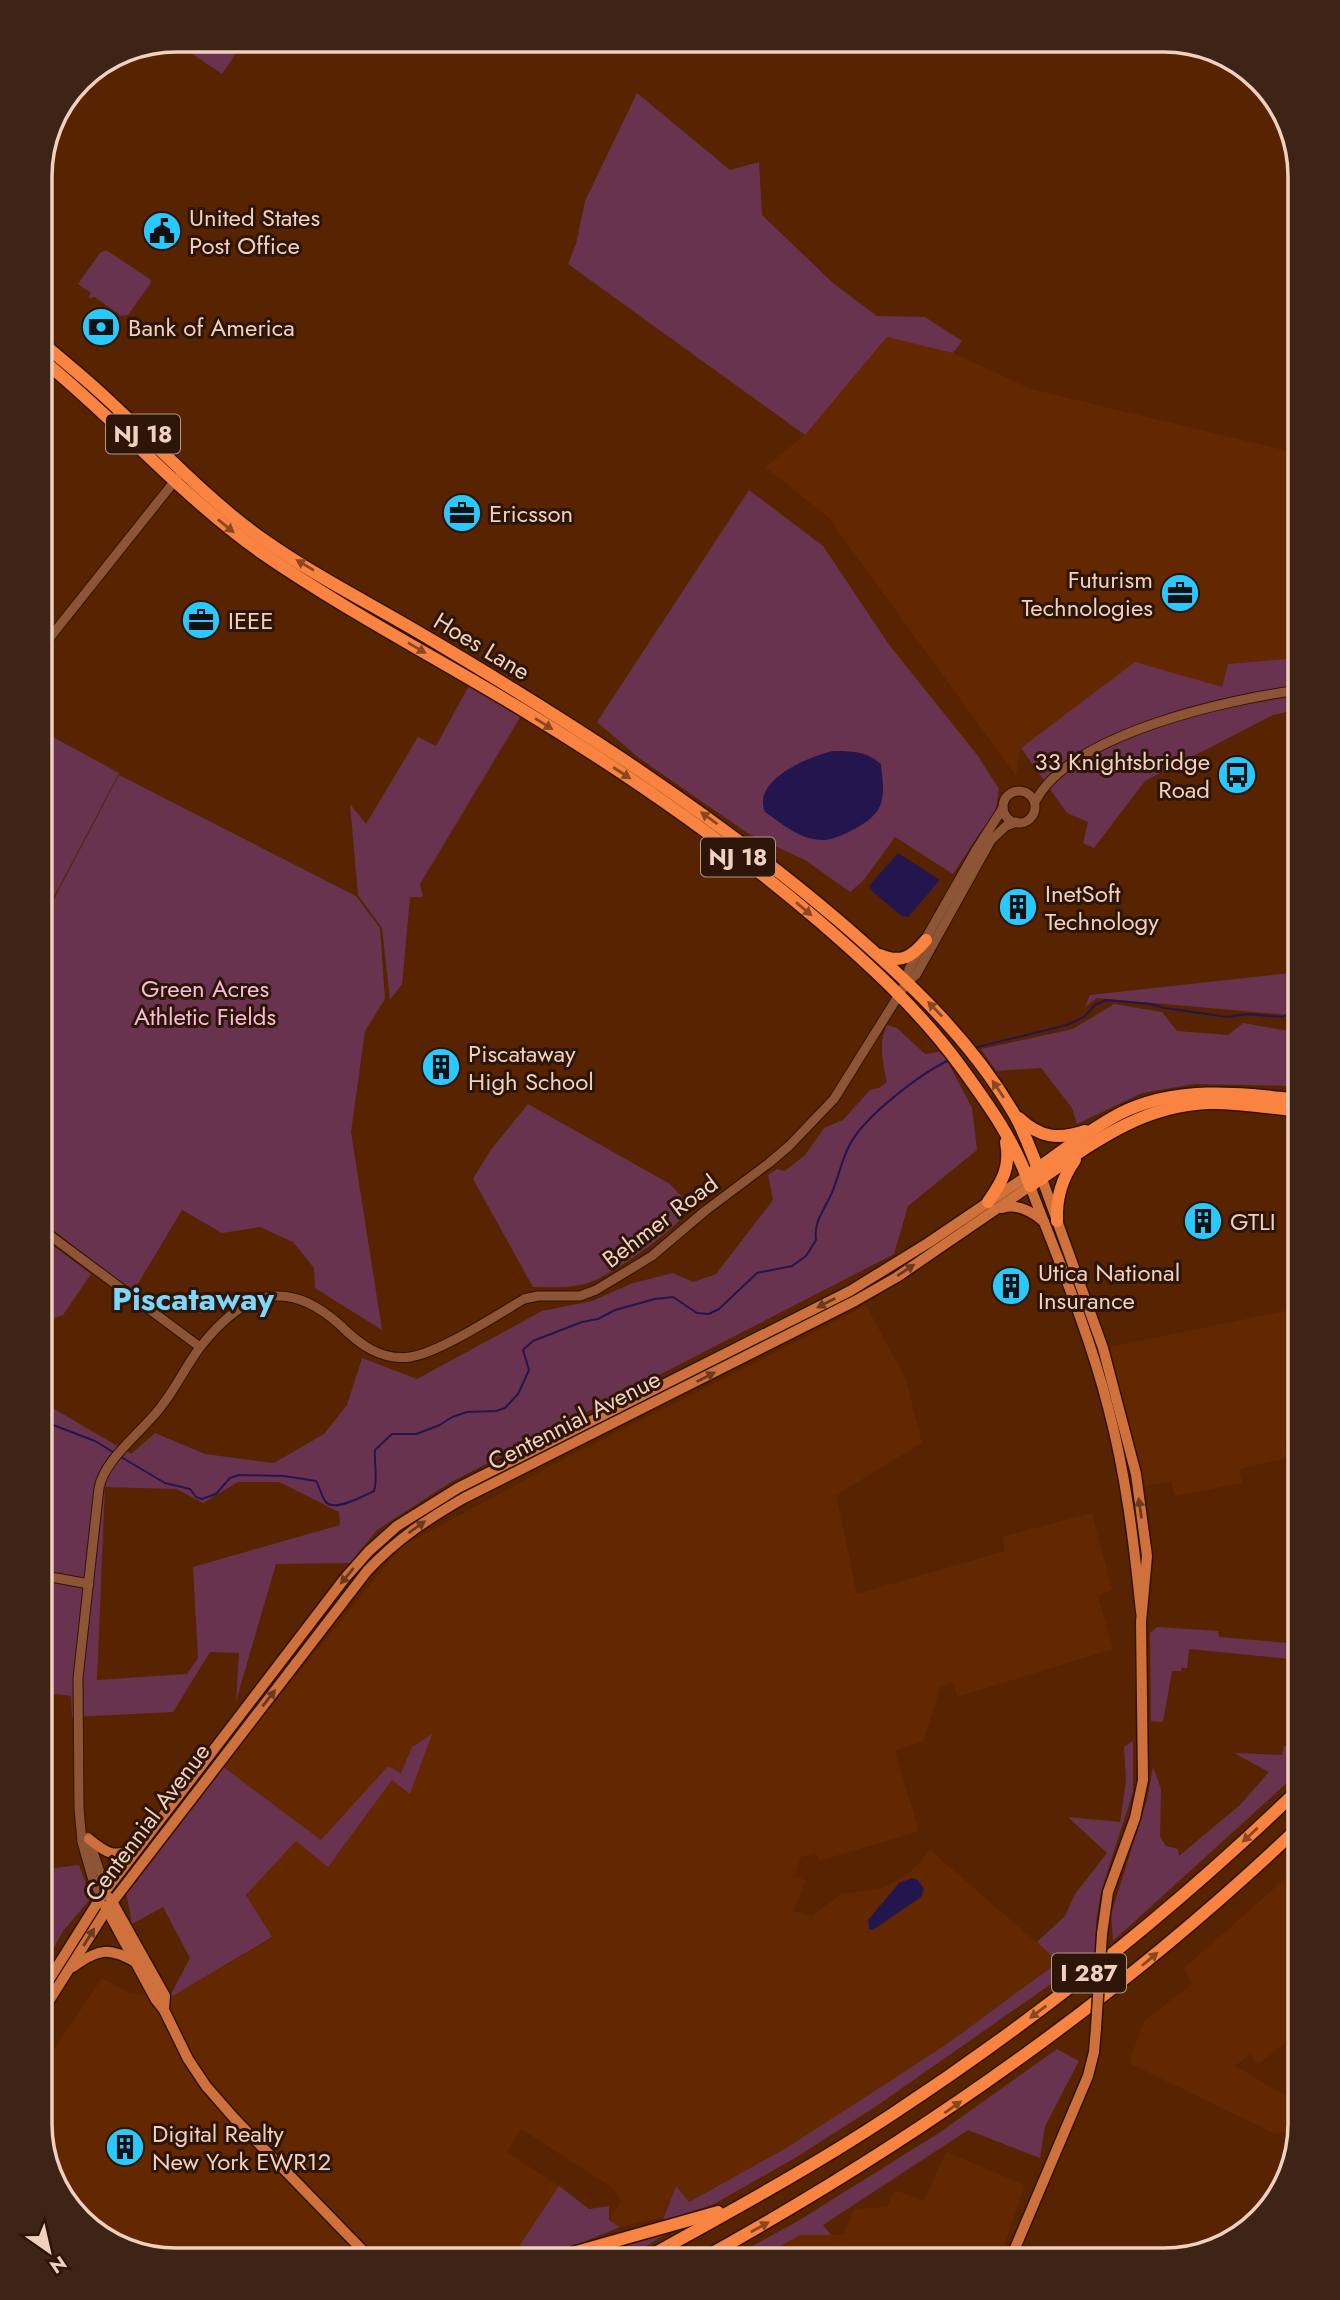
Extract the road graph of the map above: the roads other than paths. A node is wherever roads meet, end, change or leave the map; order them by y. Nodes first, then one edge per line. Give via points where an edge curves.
1 (53, 352) edge
2 (53, 369) edge
3 (178, 477) junction
4 (53, 634) edge
5 (1288, 692) edge
6 (1051, 781) junction
7 (1025, 792) junction
8 (1035, 802) junction
9 (1003, 808) junction
10 (1016, 822) junction
11 (926, 940) junction
12 (876, 953) junction
13 (906, 982) junction
14 (899, 994) junction
15 (1288, 1099) edge
16 (1288, 1110) edge
17 (1014, 1114) junction
18 (1099, 1127) junction
19 (1004, 1131) junction
20 (1081, 1152) junction
21 (1040, 1173) junction
22 (1028, 1181) junction
23 (990, 1207) junction
24 (1050, 1222) junction
25 (52, 1237) edge
26 (200, 1347) junction
27 (52, 1577) edge
28 (89, 1584) junction
29 (1288, 1799) edge
30 (79, 1808) junction
31 (1288, 1837) edge
32 (89, 1839) junction
33 (144, 1840) junction
34 (103, 1893) junction
35 (109, 1905) junction
36 (137, 1963) junction
37 (68, 1970) junction
38 (52, 1975) edge
39 (52, 1996) edge
40 (164, 2010) junction
41 (745, 2203) junction
42 (360, 2247) edge
43 (593, 2247) edge
44 (665, 2247) edge
45 (721, 2248) edge
46 (1015, 2248) edge

1 - 3 highway, Hoes Lane / NJ 18 via 104,396
2 - 3 highway, Hoes Lane / NJ 18
3 - 4 street
12 -> 3 highway, Hoes Lane / NJ 18 via 750,847 640,769 265,540
3 -> 14 highway, Hoes Lane / NJ 18 via 236,534 293,573 523,711 680,813 785,893
5 - 6 street via 1240,700 1131,732 1086,755
6 - 7 street
6 - 8 street
7 - 8 street
7 - 9 street via 1009,795
8 - 10 street via 1032,816
9 - 10 street
9 - 11 street
10 - 13 street via 991,840 916,975
11 - 12 highway via 905,959
11 - 13 street
12 - 13 highway, Hoes Lane / NJ 18
13 - 14 street, Behmer Road
17 -> 13 highway, NJ 18 via 962,1039
14 - 19 highway, NJ 18 via 946,1047
14 - 26 street, Behmer Road via 845,1084 789,1146 652,1255 596,1290 580,1296 524,1299 434,1349 409,1357 376,1353 322,1309 283,1296 236,1310
15 - 18 highway, Centennial Avenue / NJ 18 via 1188,1095 1143,1105
16 - 20 highway, Centennial Avenue via 1210,1103 1181,1106 1125,1124
17 - 18 highway, NJ 18 via 1035,1131 1054,1137
17 - 21 highway
18 - 21 highway, Centennial Avenue
19 - 22 highway, NJ 18
19 - 23 highway via 1006,1171
20 - 21 highway, Centennial Avenue
20 - 24 highway via 1069,1169
21 - 22 highway, Centennial Avenue
21 - 24 main road
22 - 23 main road, Centennial Avenue
22 - 24 main road
23 - 24 main road via 1022,1208
23 -> 33 main road, Centennial Avenue via 850,1291 458,1488 397,1526 345,1578
35 -> 23 main road, Centennial Avenue via 391,1546 464,1498 855,1301 897,1277
24 - 46 main road, bridge via 1103,1348 1136,1474 1147,1556 1141,1612 1143,1780 1135,1818 1108,1892 1088,2076
25 - 26 street
26 - 28 street, Behmer Road via 160,1409 100,1482
27 - 28 street
28 - 30 street, Behmer Road via 78,1678
29 -> 41 highway, I 287 via 1183,1895 1039,2011 890,2116
30 - 32 street
30 - 34 street via 85,1858
45 -> 31 highway, I 287 via 863,2165 999,2075 1175,1938
32 - 33 main road via 115,1854 126,1853
32 - 34 street
33 - 34 main road, Centennial Avenue
34 - 35 main road
34 - 38 main road, Centennial Avenue
35 - 36 main road
37 -> 35 main road, Centennial Avenue
35 - 40 main road via 165,1996
36 - 37 main road via 108,1950
36 - 40 main road
37 - 39 main road, Centennial Avenue
40 - 42 main road via 206,2086
41 - 43 highway
41 - 44 highway, I 287

